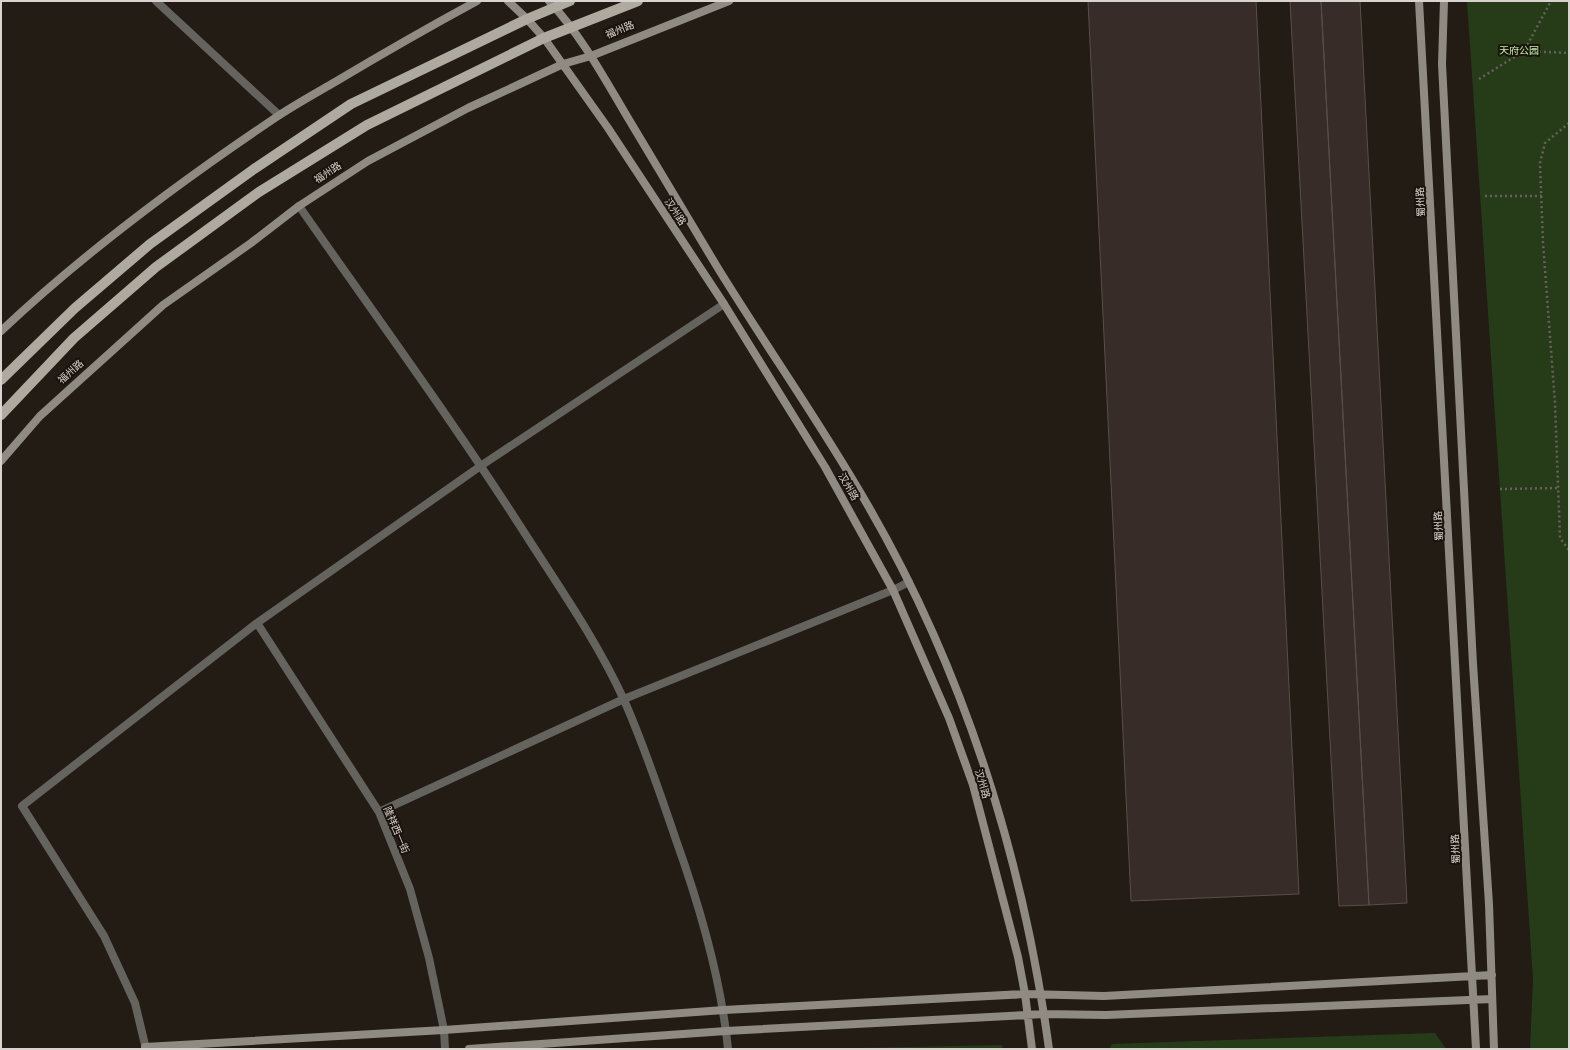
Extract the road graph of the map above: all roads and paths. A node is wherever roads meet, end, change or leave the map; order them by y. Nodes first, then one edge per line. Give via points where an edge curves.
1 (156, 1) edge
2 (477, 1) edge
3 (508, 1) edge
4 (570, 1) edge
5 (638, 1) edge
6 (729, 1) edge
7 (1419, 1) edge
8 (1444, 1) edge
9 (1551, 1) edge
10 (552, 4) edge
11 (527, 19) junction
12 (571, 28) junction
13 (544, 38) junction
14 (1524, 51) junction
15 (1569, 53) edge
16 (591, 56) junction
17 (563, 64) junction
18 (1479, 79) dead end
19 (279, 115) junction
20 (1569, 123) edge
21 (1485, 196) dead end
22 (1543, 196) junction
23 (299, 206) junction
24 (724, 304) junction
25 (1, 331) edge
26 (1, 380) edge
27 (1, 415) edge
28 (1, 461) edge
29 (482, 465) junction
30 (1558, 488) junction
31 (1500, 489) dead end
32 (1569, 550) edge
33 (908, 582) junction
34 (893, 590) junction
35 (257, 623) junction
36 (624, 699) junction
37 (379, 812) junction
38 (1472, 976) junction
39 (1492, 976) junction
40 (1041, 993) junction
41 (1025, 994) junction
42 (1474, 999) junction
43 (1492, 999) junction
44 (724, 1010) junction
45 (1044, 1014) junction
46 (1028, 1016) junction
47 (444, 1030) junction
48 (726, 1031) junction
49 (145, 1048) edge
50 (444, 1049) edge
51 (469, 1049) edge
52 (728, 1049) edge
53 (1032, 1049) edge
54 (1049, 1049) edge
55 (1476, 1049) edge
56 (1494, 1049) edge

1 - 19 street
2 - 19 main road via 408,38
3 - 11 main road, 汉州路
4 - 10 main road
5 - 12 main road, 福州路
6 - 16 main road, 福州路
7 - 38 main road, 蜀州路
8 - 39 main road via 1442,64
9 - 14 path
10 - 11 main road
10 - 12 main road, 汉州路
11 - 13 main road, 汉州路
11 - 26 main road via 351,104 260,165 150,244 75,308
12 - 13 main road, 福州路
12 - 16 main road, 汉州路
13 - 17 main road, 汉州路
13 - 27 main road, 福州路 via 367,125 259,192 156,267 74,338
14 - 15 path
14 - 18 path
16 - 17 main road, 福州路
16 - 33 main road, 汉州路 via 718,267 868,505
17 - 23 main road, 福州路 via 468,108 375,157
17 - 24 main road, 汉州路
19 - 25 main road via 102,242 35,298
20 - 22 path via 1545,143 1540,163
21 - 22 path
22 - 30 path via 1543,243 1555,403
23 - 28 main road, 福州路 via 163,305 40,416
23 - 29 street
24 - 29 street
24 - 34 main road, 汉州路 via 825,467
29 - 35 street
29 - 36 street via 559,586
30 - 31 path
30 - 32 path via 1560,538
33 - 34 street
33 - 40 main road, 汉州路 via 937,642 978,746 1010,850
34 - 36 street
34 - 41 main road, 汉州路 via 949,718 973,784 1018,956
35 - 37 street, 隆祥西一街
35 - 49 street via 22,806 104,936 134,1003
36 - 37 street
36 - 44 street via 693,888
37 - 47 street, 隆祥西一街 via 410,889 429,958
38 - 39 main road
38 - 40 main road via 1104,996
38 - 42 main road, 蜀州路
39 - 43 main road
40 - 41 main road
40 - 45 main road, 汉州路
41 - 44 main road
41 - 46 main road, 汉州路
42 - 43 main road
42 - 45 main road via 1106,1015
42 - 55 main road, 蜀州路
43 - 56 main road
44 - 47 main road
44 - 48 street
45 - 46 main road
45 - 54 main road, 汉州路
46 - 48 main road
46 - 53 main road, 汉州路
47 - 49 main road
47 - 50 street, 隆祥西一街
48 - 51 main road
48 - 52 street

